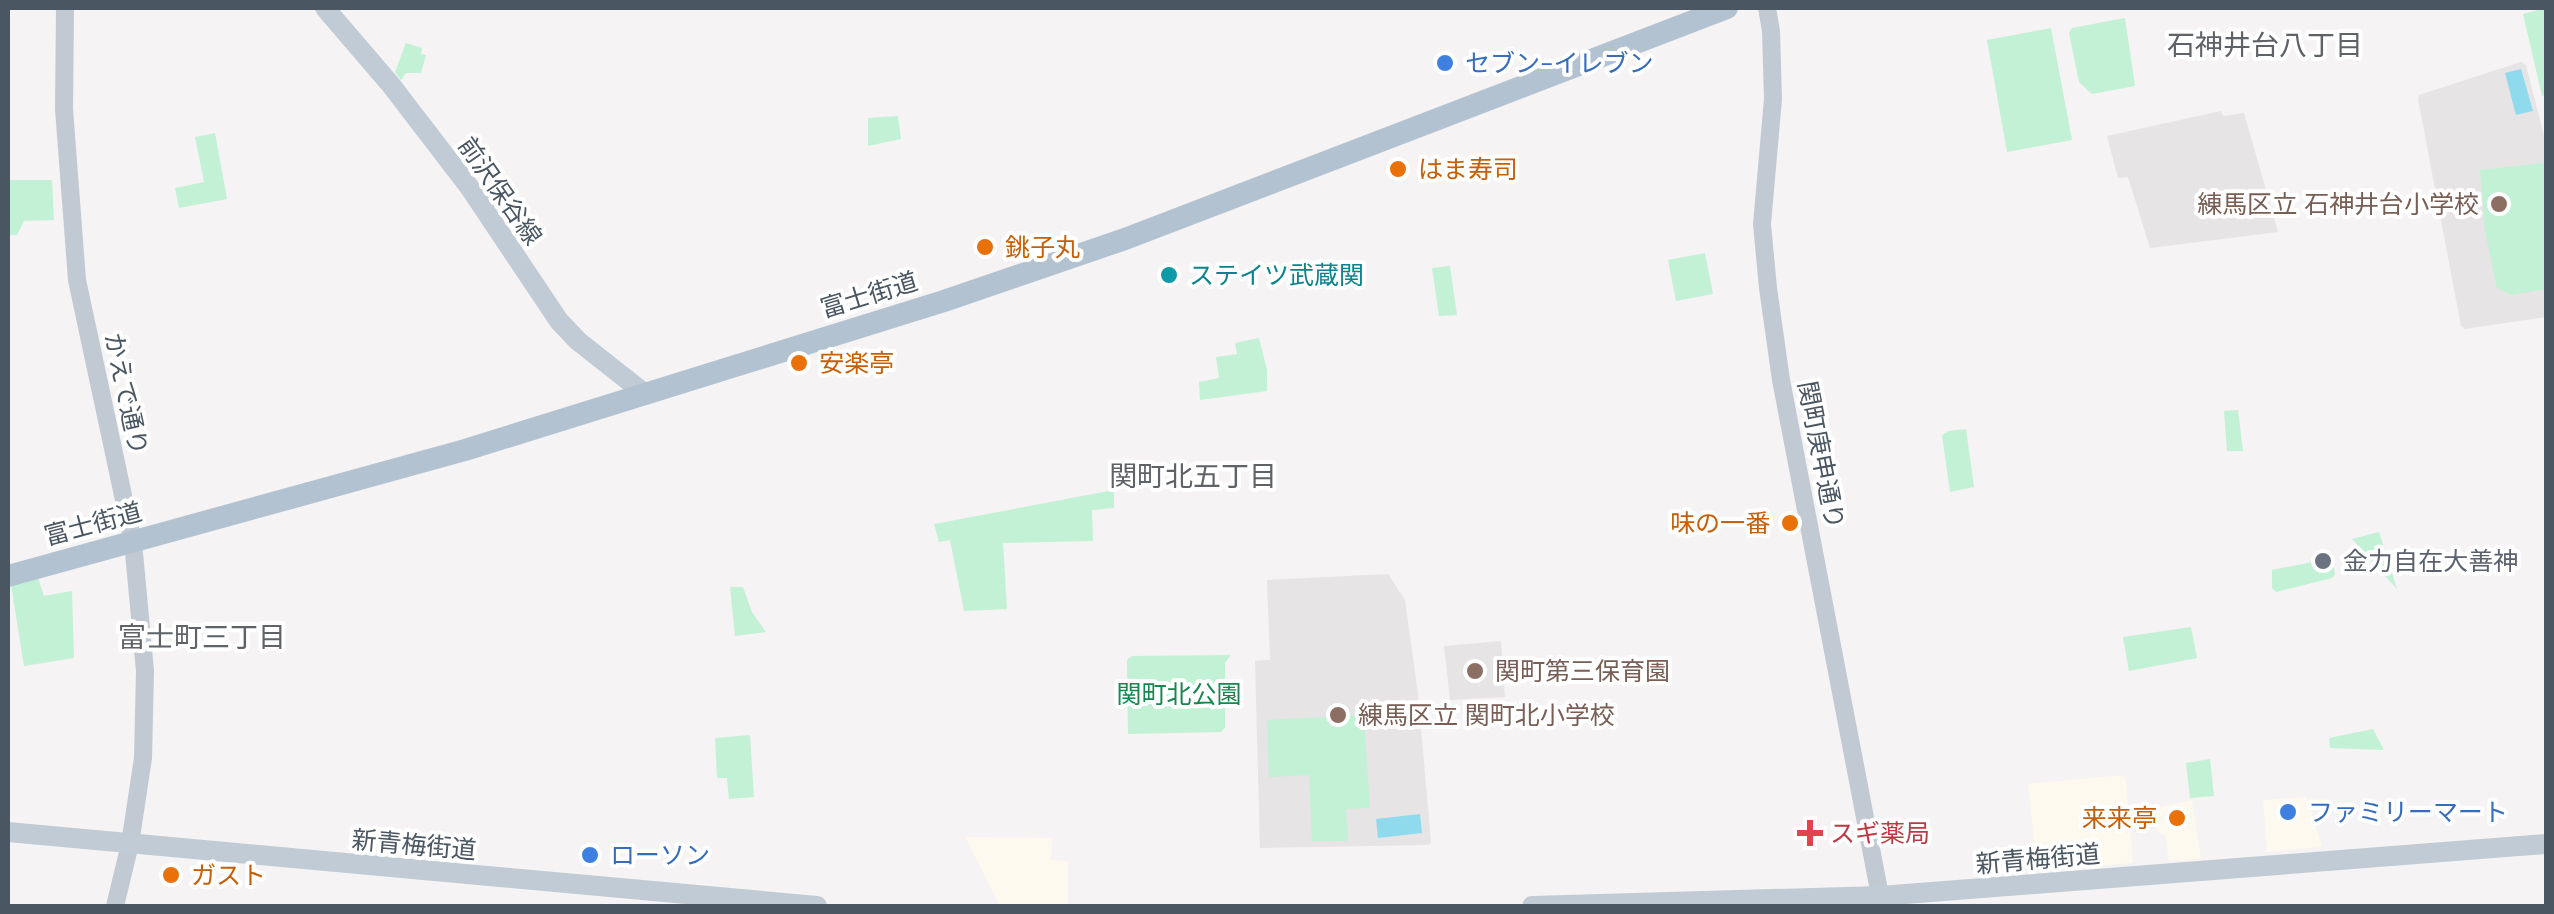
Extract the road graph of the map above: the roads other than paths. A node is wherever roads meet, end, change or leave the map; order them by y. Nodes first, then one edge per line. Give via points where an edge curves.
1 (65, 8) edge
2 (325, 8) edge
3 (1727, 8) edge
4 (1766, 8) edge
5 (644, 394) junction
6 (132, 542) junction
7 (8, 576) edge
8 (8, 832) edge
9 (130, 844) junction
10 (2546, 844) edge
11 (1881, 901) edge
12 (115, 906) edge
13 (817, 906) edge
14 (1532, 906) edge

1 - 6 street, かえで通り via 64,108 78,280
2 - 5 main road, 前沢保谷線 via 470,188 559,321
3 - 5 main road, 富士街道 via 1107,246
4 - 11 street, 関町庚申通り via 1773,86 1762,224 1768,288
5 - 6 main road, 富士街道
6 - 7 main road, 富士街道
6 - 9 street, かえで通り via 146,706
8 - 9 main road, 新青梅街道
9 - 12 street, かえで通り
9 - 13 main road, 新青梅街道
10 - 11 main road, 新青梅街道
11 - 14 main road, 新青梅街道

